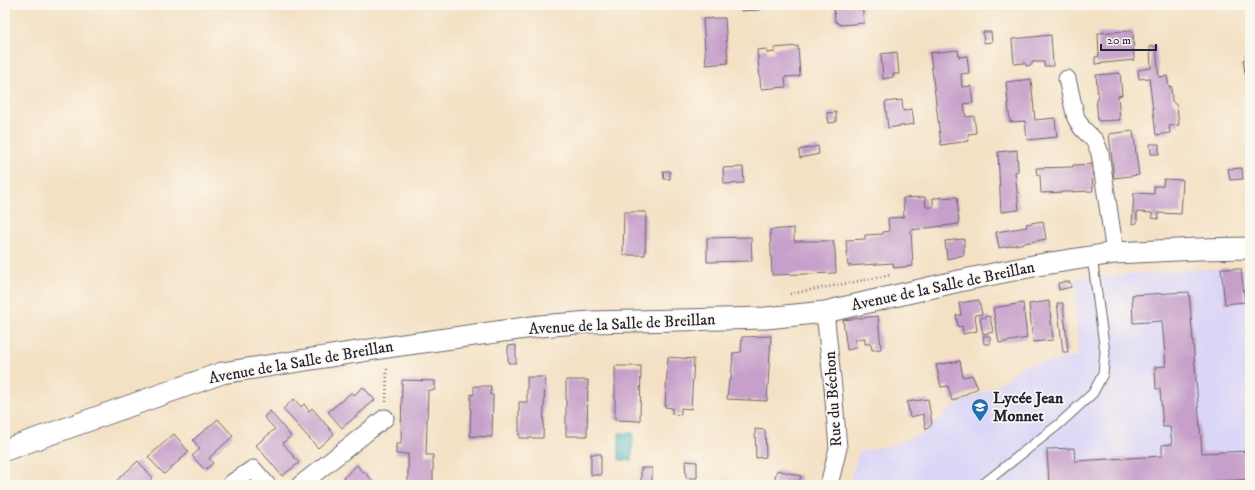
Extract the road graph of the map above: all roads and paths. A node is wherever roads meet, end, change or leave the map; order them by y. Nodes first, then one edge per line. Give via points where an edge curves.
1 (1067, 79) dead end
2 (1250, 248) edge
3 (1115, 253) junction
4 (1092, 257) junction
5 (825, 312) junction
6 (388, 347) junction
7 (386, 418) joint
8 (5, 450) edge
9 (232, 483) dead end
10 (267, 485) edge
11 (300, 485) edge
12 (829, 485) edge
13 (982, 485) edge

1 - 3 street via 1076,118 1100,153
2 - 3 street, Avenue de la Salle de Breillan
3 - 4 street, Avenue de la Salle de Breillan
4 - 5 street, Avenue de la Salle de Breillan via 959,281
4 - 13 lane via 1105,352 1103,374 1093,393 1058,425
5 - 6 street, Avenue de la Salle de Breillan via 766,318 591,322 540,326
5 - 12 street, Rue du Béchon via 838,448
6 - 7 path
6 - 8 street, Avenue de la Salle de Breillan via 222,373
7 - 11 street
9 - 10 street via 253,469

